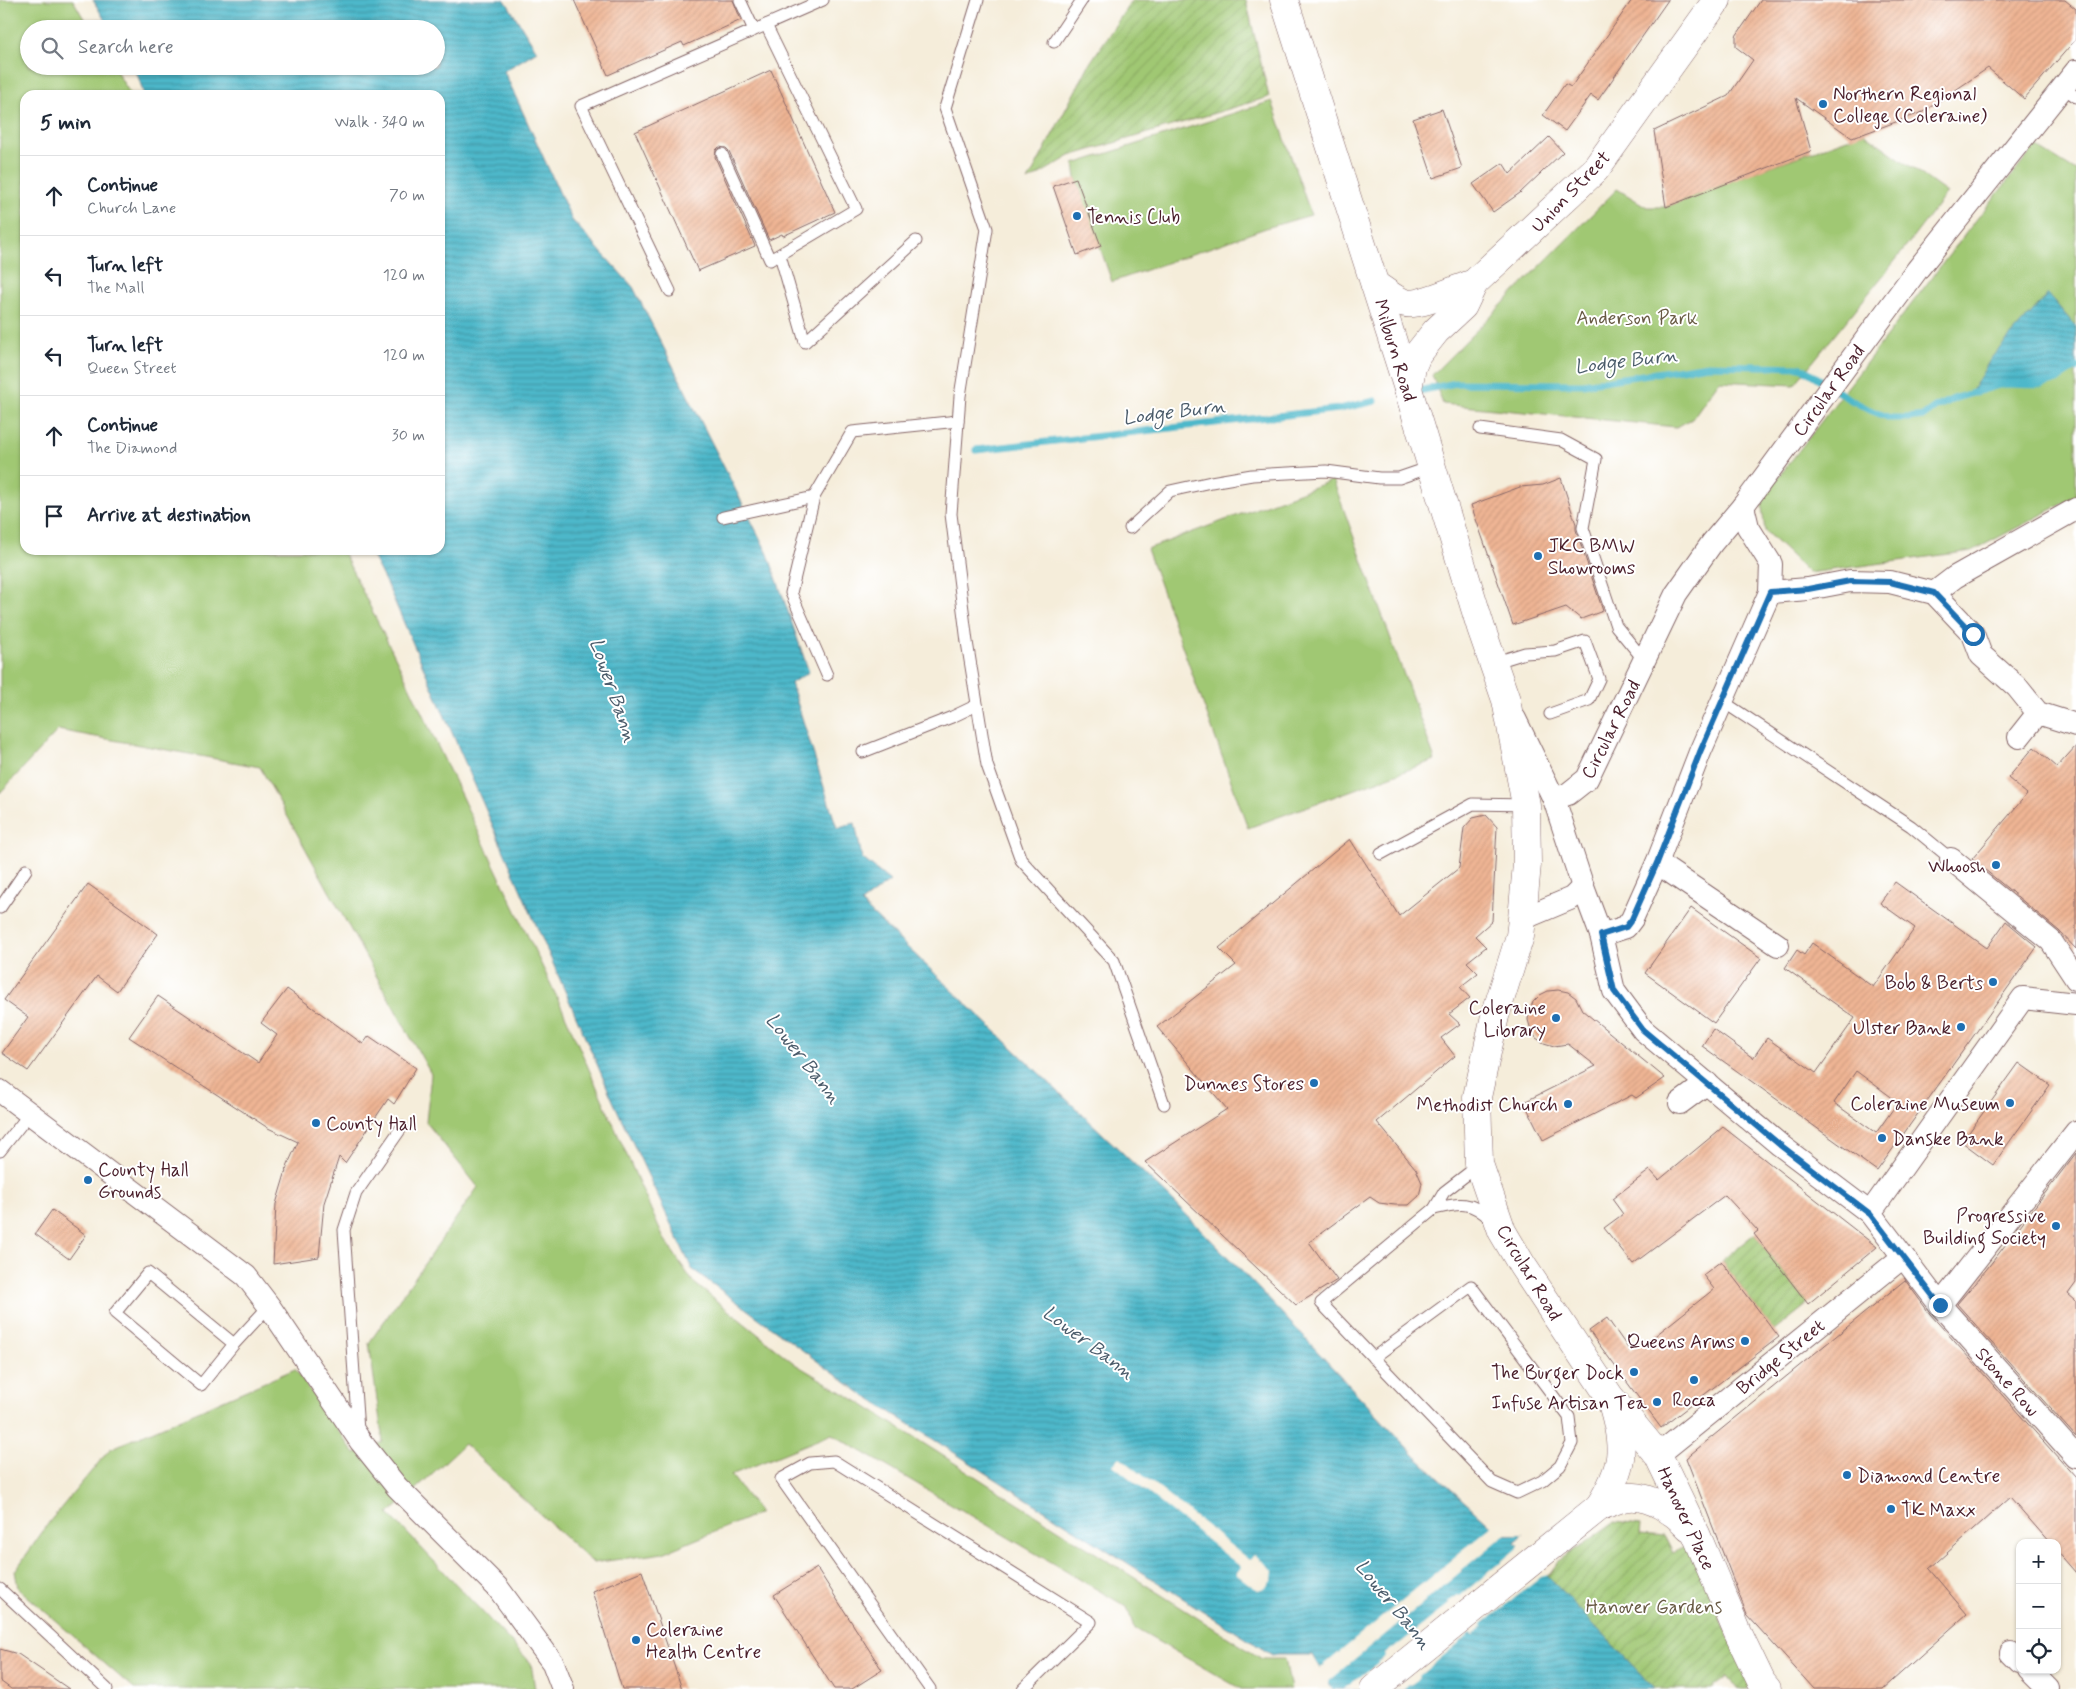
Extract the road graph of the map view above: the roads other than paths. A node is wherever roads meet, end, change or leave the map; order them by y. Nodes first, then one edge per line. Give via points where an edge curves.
1 (740, 0) edge
2 (823, 0) edge
3 (978, 0) edge
4 (1082, 0) edge
5 (1284, 0) edge
6 (1717, 0) edge
7 (766, 25) junction
8 (754, 30) junction
9 (1054, 42) dead end
10 (2072, 85) edge
11 (722, 154) dead end
12 (916, 241) dead end
13 (780, 254) junction
14 (1474, 283) junction
15 (1375, 285) junction
16 (670, 291) dead end
17 (1411, 398) junction
18 (958, 422) junction
19 (1480, 429) dead end
20 (1431, 467) junction
21 (814, 497) junction
22 (1743, 506) junction
23 (2076, 509) edge
24 (723, 517) dead end
25 (1130, 528) dead end
26 (1770, 592) junction
27 (1934, 593) junction
28 (1644, 660) junction
29 (1493, 663) junction
30 (827, 674) dead end
31 (1506, 700) junction
32 (1722, 701) junction
33 (977, 705) junction
34 (2038, 713) junction
35 (1550, 714) dead end
36 (2073, 724) edge
37 (2019, 737) dead end
38 (863, 752) dead end
39 (1554, 798) junction
40 (1526, 805) junction
41 (1381, 854) dead end
42 (1951, 859) joint
43 (1657, 863) junction
44 (26, 870) dead end
45 (1584, 888) junction
46 (0, 908) edge
47 (1522, 919) junction
48 (1601, 935) junction
49 (1778, 945) dead end
50 (2076, 979) edge
51 (2076, 1004) edge
52 (1707, 1083) junction
53 (0, 1092) edge
54 (1680, 1103) dead end
55 (1164, 1104) dead end
56 (30, 1113) junction
57 (402, 1128) dead end
58 (2076, 1132) edge
59 (0, 1151) edge
60 (1479, 1164) junction
61 (1434, 1209) junction
62 (1870, 1214) junction
63 (1502, 1231) junction
64 (1903, 1257) junction
65 (1940, 1305) junction
66 (269, 1306) junction
67 (234, 1344) junction
68 (1373, 1358) junction
69 (1610, 1397) junction
70 (358, 1438) junction
71 (1658, 1455) junction
72 (2076, 1457) edge
73 (1599, 1507) junction
74 (1696, 1534) junction
75 (0, 1589) edge
76 (2032, 1674) edge
77 (107, 1689) edge
78 (563, 1689) edge
79 (930, 1689) edge
80 (1023, 1689) edge
81 (1374, 1689) edge
82 (1767, 1689) edge
83 (2048, 1689) edge

1 - 8 lane
2 - 7 lane
3 - 18 lane via 946,108 987,229
4 - 9 lane
5 - 15 main road, Milburn Road
6 - 14 main road, Union Street via 1596,170
7 - 8 lane
7 - 13 lane via 856,210
8 - 16 lane via 581,106
10 - 22 street, Circular Road via 1917,270
11 - 13 lane via 770,260
12 - 13 lane via 805,342
14 - 15 main road, Union Street via 1410,304
14 - 17 main road via 1463,306 1431,336 1417,355 1412,367
15 - 17 main road, Milburn Road
17 - 20 main road, Milburn Road
18 - 21 lane via 852,432
18 - 33 lane via 951,514
19 - 28 lane via 1561,440 1596,459 1583,528 1616,626
20 - 25 lane via 1399,478 1326,471 1252,475 1211,482 1170,491
20 - 29 main road, Milburn Road
21 - 24 lane
21 - 30 lane via 791,593
22 - 26 street via 1748,527 1771,564
22 - 28 street, Circular Road via 1676,594
23 - 27 street via 1955,577
26 - 27 street via 1850,581 1890,582
26 - 32 street
27 - 34 street via 1973,634 1981,654 2017,687
28 - 39 street, Circular Road via 1587,779 1568,794
29 - 31 main road, Milburn Road
29 - 35 lane via 1525,653 1554,651 1585,640 1599,679 1589,700
31 - 39 street
31 - 40 main road, Circular Road
32 - 42 lane via 1911,826
32 - 43 street
33 - 38 lane
33 - 55 lane via 987,765 1021,860 1114,962
34 - 36 street
34 - 37 street
39 - 45 street, Stone Row
40 - 41 lane via 1473,804
40 - 47 main road, Circular Road via 1527,864
42 - 50 street via 2051,941
43 - 48 street via 1626,927
43 - 49 street
44 - 46 lane
45 - 47 street via 1572,898
45 - 48 street, Stone Row
47 - 60 main road, Circular Road via 1477,1097
48 - 52 street, Stone Row via 1614,991 1643,1030
51 - 62 street via 2024,998
52 - 54 street
52 - 62 street, Stone Row via 1780,1145
53 - 56 street
56 - 59 lane
56 - 66 street via 246,1276
57 - 70 lane via 356,1193 344,1230
58 - 65 street
60 - 61 lane via 1444,1192
60 - 63 main road, Circular Road
61 - 63 lane via 1454,1204 1472,1205 1482,1210
61 - 68 lane via 1321,1303
62 - 64 street, Stone Row
63 - 69 main road, Circular Road
64 - 65 street, Stone Row
64 - 71 street, Bridge Street
65 - 72 street, Stone Row
66 - 67 lane
66 - 70 street
67 - 67 lane via 200,1385 115,1313 148,1273
68 - 68 lane via 1492,1482 1517,1493 1542,1481 1560,1466 1572,1443 1569,1417 1471,1286
69 - 71 main road, Circular Road
69 - 73 main road via 1620,1430 1621,1463
70 - 78 street via 397,1487 498,1588 553,1663
71 - 74 main road, Hanover Place
73 - 74 main road via 1629,1497 1650,1501 1678,1515
73 - 81 main road
74 - 82 main road, Hanover Place via 1738,1632
75 - 77 lane
76 - 83 street
79 - 80 lane via 781,1480 810,1463 834,1461 1091,1622

